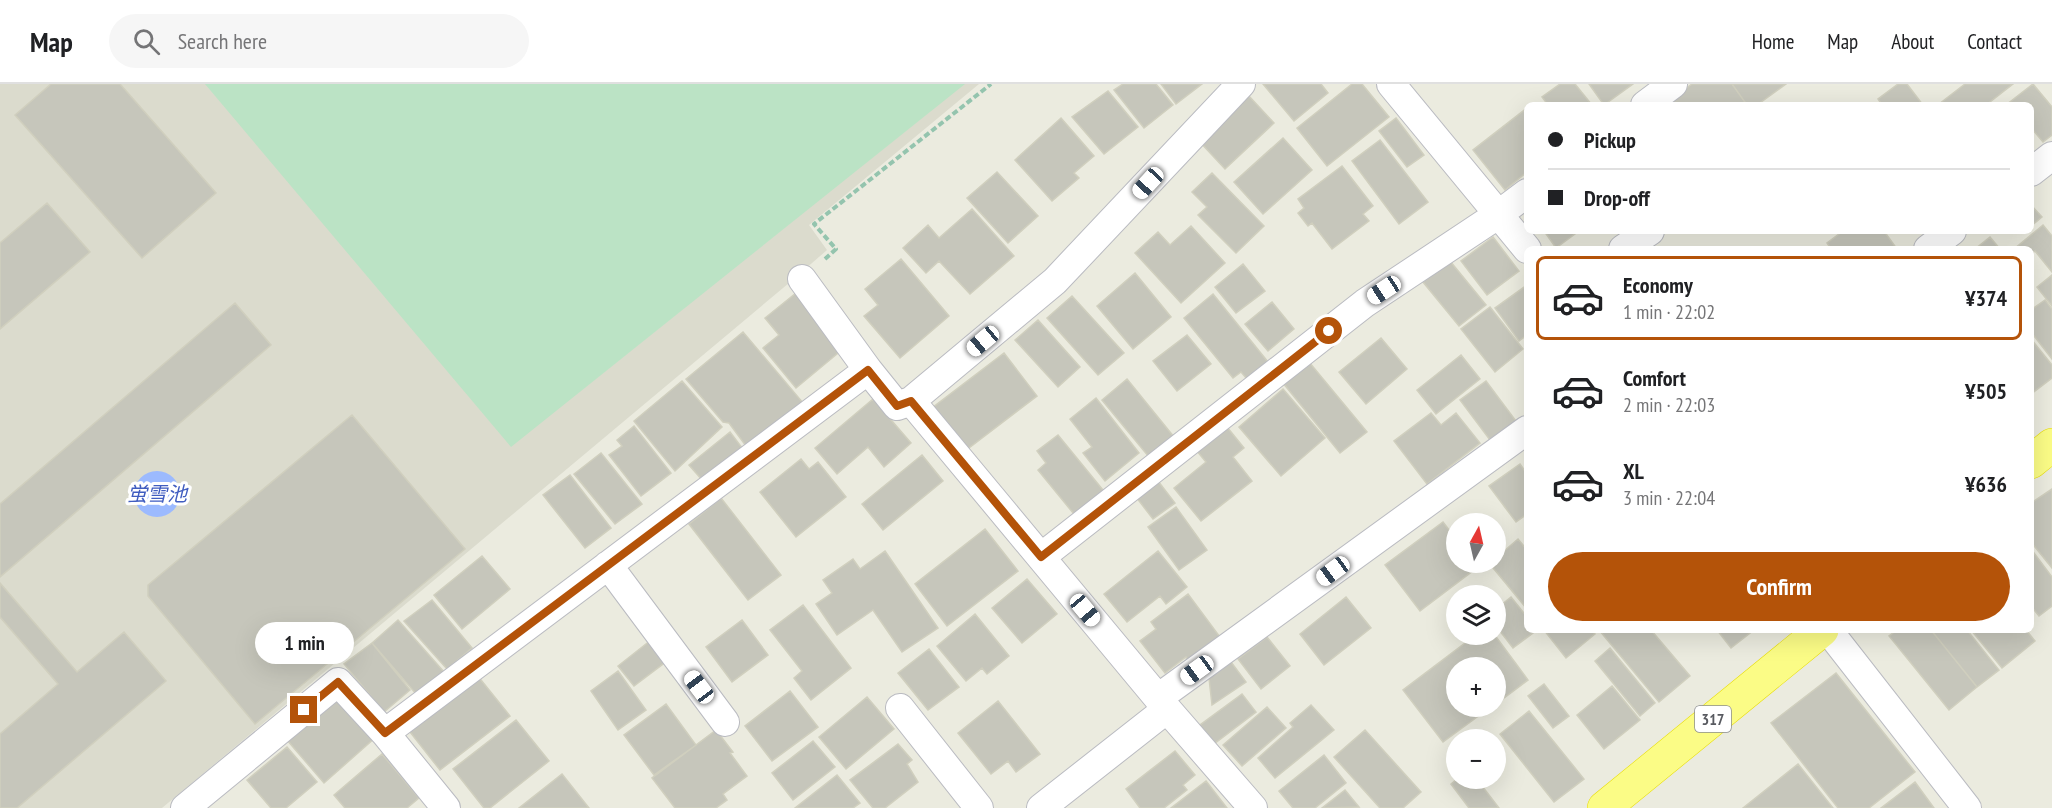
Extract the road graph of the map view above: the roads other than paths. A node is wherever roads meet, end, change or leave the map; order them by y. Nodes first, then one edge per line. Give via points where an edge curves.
1 (1241, 84) edge
2 (1391, 84) edge
3 (1674, 84) edge
4 (1649, 102) edge
5 (2052, 156) edge
6 (2034, 170) edge
7 (1524, 195) edge
8 (1499, 214) junction
9 (1646, 234) edge
10 (1948, 234) edge
11 (1525, 246) edge
12 (1628, 246) edge
13 (1932, 246) edge
14 (802, 279) road end
15 (868, 370) junction
16 (911, 401) junction
17 (1524, 432) edge
18 (2052, 445) edge
19 (2034, 460) edge
20 (1041, 557) junction
21 (608, 565) junction
22 (1818, 633) edge
23 (1830, 633) edge
24 (1162, 703) junction
25 (900, 708) dead end
26 (725, 722) dead end
27 (385, 733) junction
28 (185, 808) edge
29 (447, 808) edge
30 (979, 808) edge
31 (1041, 808) edge
32 (1253, 808) edge
33 (1604, 808) edge
34 (1967, 808) edge

1 - 16 street via 1055,281
2 - 8 street
3 - 4 street
5 - 6 street
7 - 8 street
8 - 11 street
8 - 20 street via 1365,303
9 - 12 street
10 - 13 street
14 - 15 street
15 - 16 street via 897,406
15 - 21 street
16 - 20 street
17 - 24 street
18 - 19 highway
20 - 24 street
21 - 26 street
21 - 27 street
22 - 33 highway, 317
23 - 34 street
24 - 31 street
24 - 32 street
25 - 30 street
27 - 28 street via 338,682
27 - 29 street

